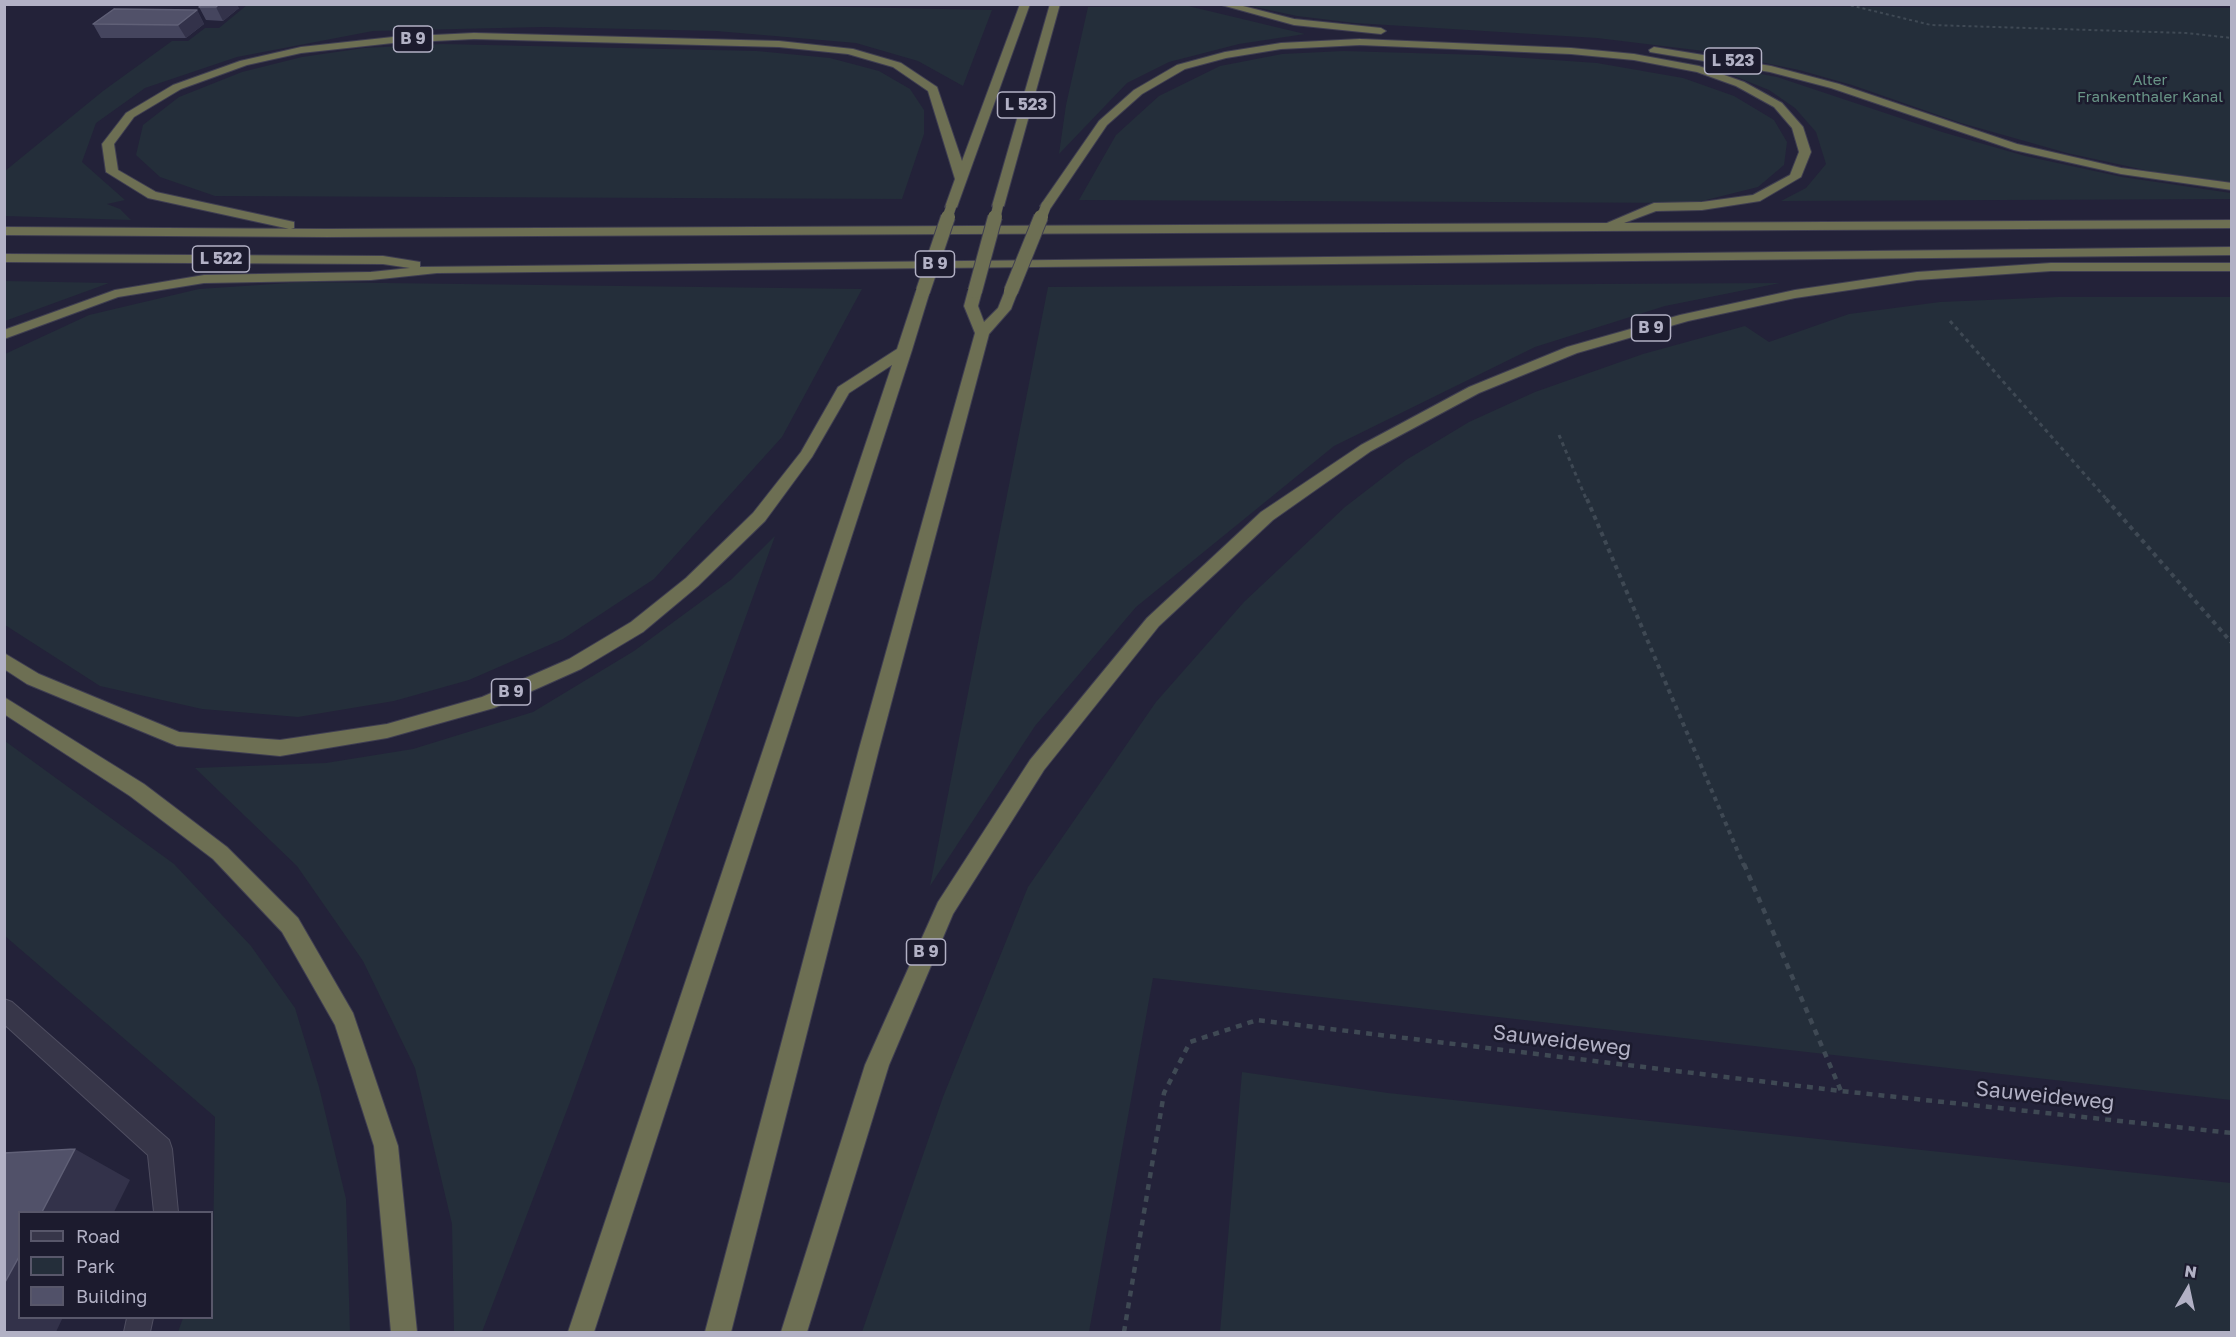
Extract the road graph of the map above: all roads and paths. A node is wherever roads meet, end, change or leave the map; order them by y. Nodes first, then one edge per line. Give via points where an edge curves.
1 (1025, 4) edge
2 (1055, 4) edge
3 (1222, 4) edge
4 (1845, 4) edge
5 (2232, 38) edge
6 (960, 177) junction
7 (2232, 187) edge
8 (2232, 224) edge
9 (1602, 227) junction
10 (4, 231) edge
11 (327, 233) junction
12 (2232, 251) edge
13 (4, 258) edge
14 (2232, 267) edge
15 (437, 269) junction
16 (1950, 321) dead end
17 (982, 333) junction
18 (4, 335) edge
19 (905, 350) junction
20 (1559, 435) dead end
21 (2232, 643) edge
22 (4, 660) edge
23 (4, 704) edge
24 (4, 1009) edge
25 (1841, 1091) junction
26 (2232, 1133) edge
27 (166, 1211) edge
28 (404, 1332) edge
29 (581, 1332) edge
30 (718, 1332) edge
31 (794, 1332) edge
32 (1124, 1332) edge

1 - 6 highway, L 523
2 - 17 highway, L 523, bridge via 971,306
3 - 7 highway, L 523 via 1294,21 1368,30 1575,41 1700,55 1835,86 2014,147 2121,171
4 - 5 path via 1931,25 2186,33
6 - 11 highway, B 9 via 933,89 897,64 849,51 779,44 474,36 301,50 244,63 177,87 130,115 108,144 112,172 152,195
6 - 19 highway, B 9, bridge
8 - 9 highway, B 9
9 - 11 highway, B 9
9 - 17 highway, B 9, bridge via 1654,207 1701,206 1756,198 1795,177 1805,152 1797,127 1778,105 1740,84 1700,69 1634,57 1360,42 1281,46 1226,55 1181,67 1138,93 1103,123 1046,206 1004,309
10 - 11 highway, L 522
12 - 15 highway, B 9
13 - 15 highway, L 522 via 383,260
14 - 31 highway, B 9 via 2051,267 1917,276 1795,294 1685,318 1572,350 1474,390 1366,448 1267,516 1146,630 1037,765 945,909 877,1065
15 - 18 highway, B 9 via 371,276 204,279 115,294
16 - 21 path
17 - 30 highway, B 9
19 - 22 highway, B 9 via 843,390 807,454 759,517 692,582 637,627 575,664 487,703 387,731 280,748 177,739 33,678
19 - 29 highway, B 9
20 - 25 path
23 - 28 highway via 137,790 220,853 290,925 345,1021 386,1146
24 - 27 lane via 160,1149
25 - 26 path, Sauweideweg
25 - 32 path, Sauweideweg via 1257,1020 1190,1042 1164,1093

